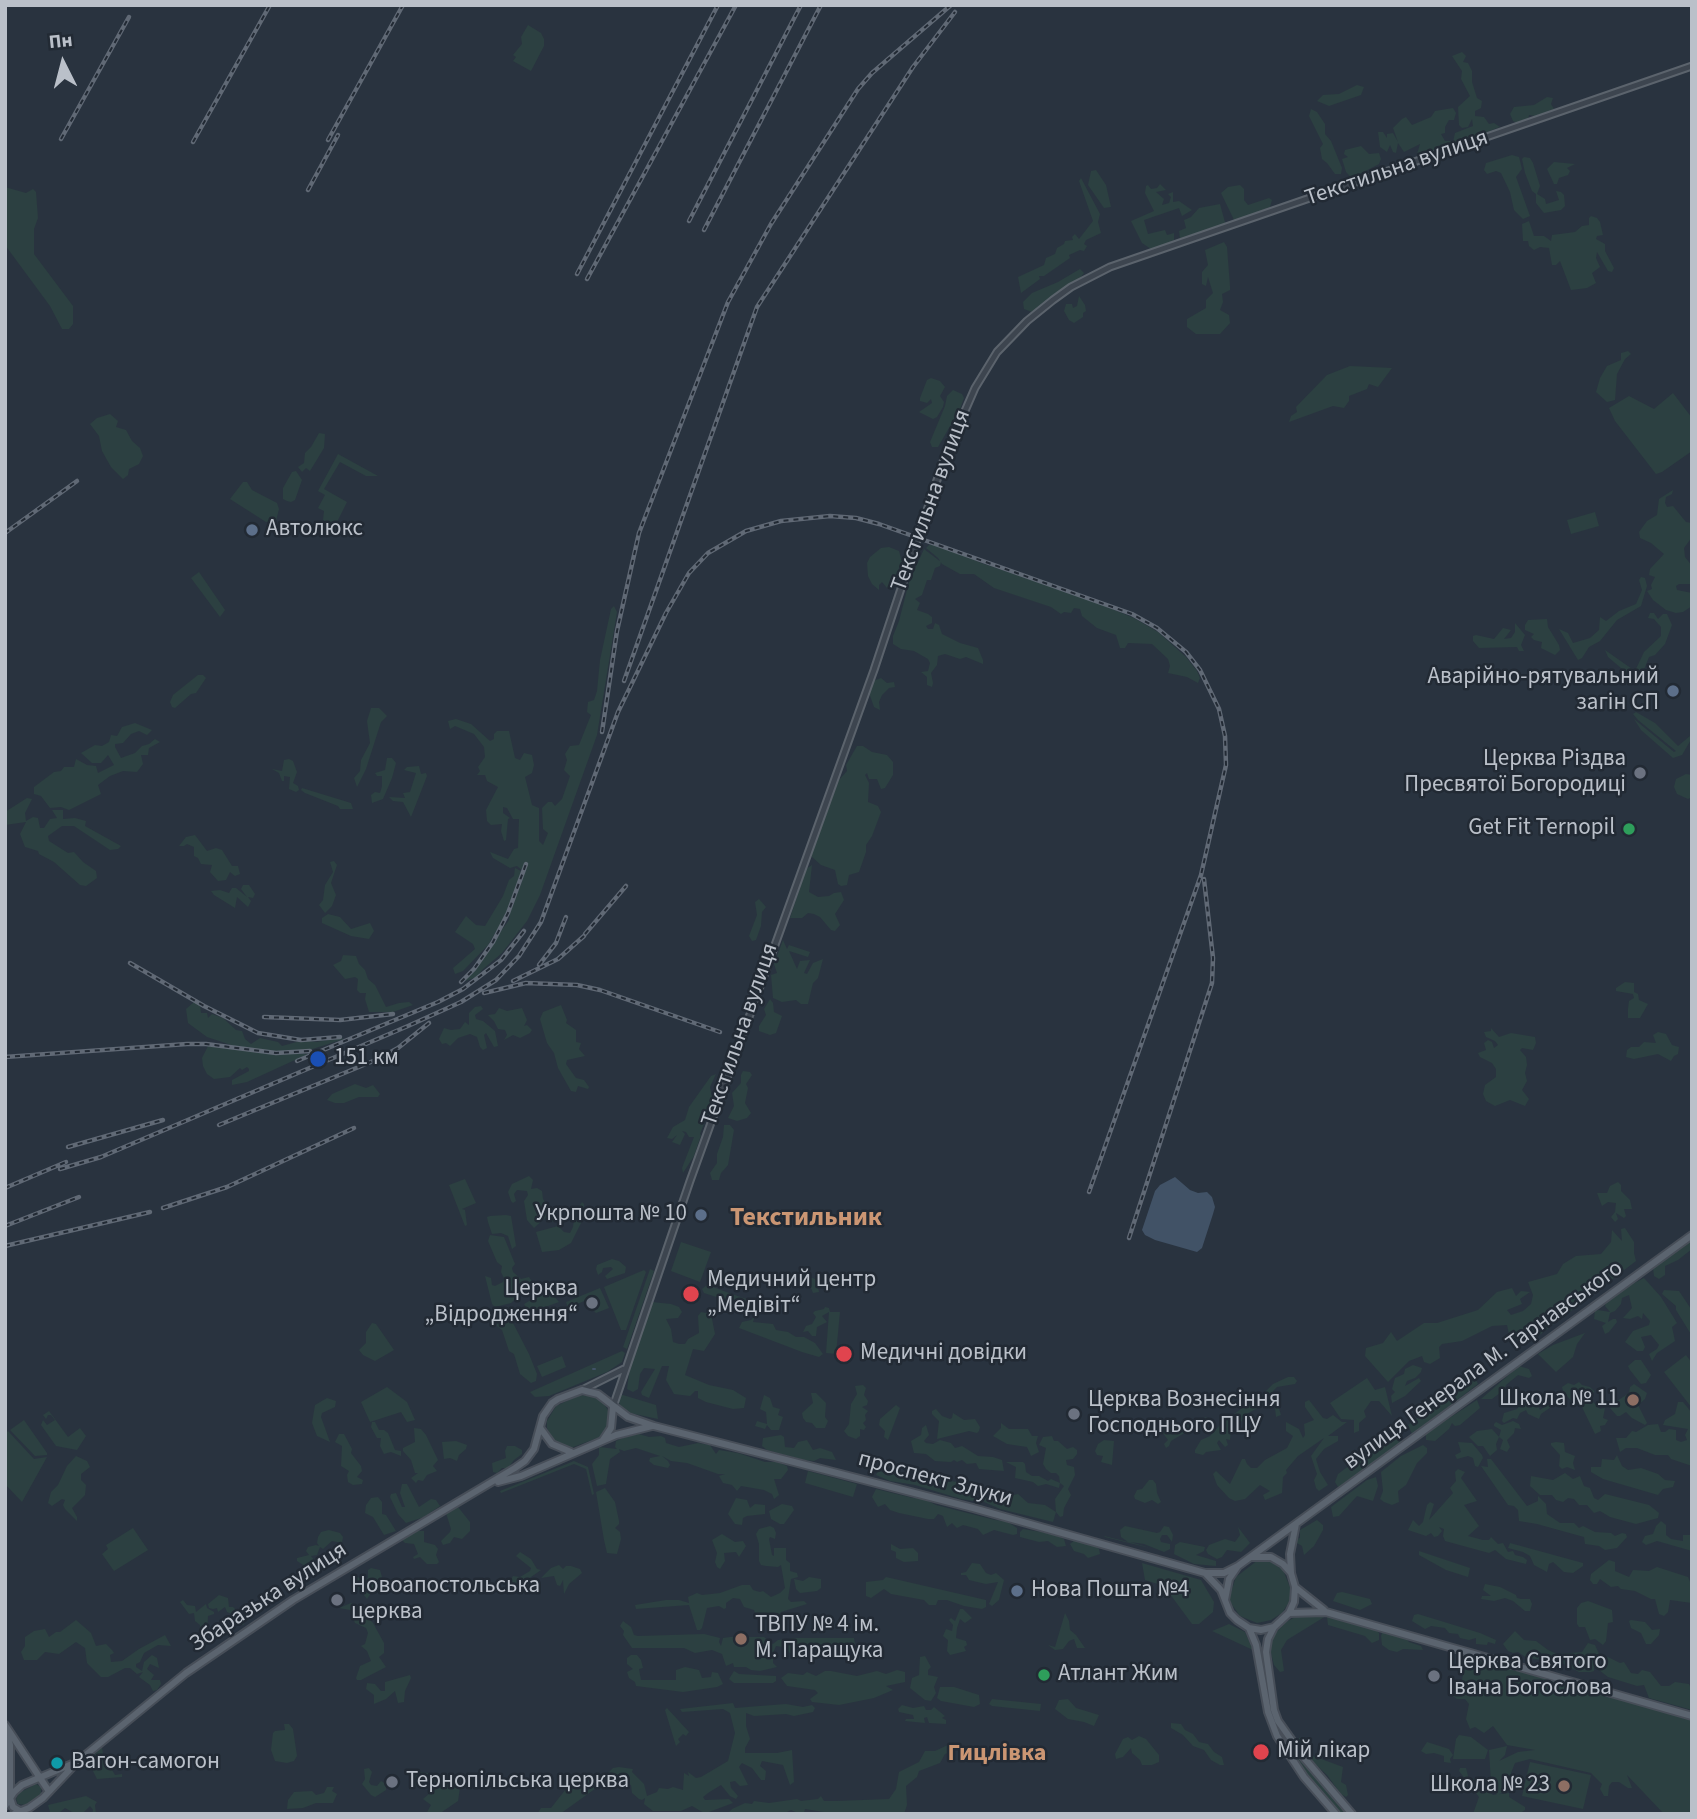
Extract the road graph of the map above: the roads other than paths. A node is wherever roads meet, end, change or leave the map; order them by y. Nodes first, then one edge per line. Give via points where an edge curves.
1 (1692, 66) edge
2 (1692, 1235) edge
3 (624, 1369) junction
4 (582, 1390) junction
5 (613, 1407) junction
6 (654, 1426) junction
7 (541, 1429) junction
8 (602, 1441) junction
9 (573, 1452) junction
10 (493, 1483) junction
11 (1296, 1524) junction
12 (1250, 1558) junction
13 (1238, 1566) junction
14 (1205, 1573) junction
15 (1291, 1573) junction
16 (1295, 1587) junction
17 (1225, 1600) junction
18 (1326, 1612) junction
19 (1289, 1613) junction
20 (1274, 1627) junction
21 (1248, 1628) junction
22 (1265, 1677) junction
23 (1692, 1716) edge
24 (5, 1728) edge
25 (1285, 1733) junction
26 (1276, 1736) junction
27 (77, 1762) junction
28 (33, 1766) junction
29 (57, 1772) junction
30 (40, 1779) junction
31 (48, 1790) junction
32 (9, 1803) edge
33 (18, 1812) edge
34 (1336, 1814) edge
35 (1352, 1814) edge

1 - 3 street, Текстильна вулиця via 1110,267 1053,300 997,352 975,388 944,460 874,670
2 - 11 main road, вулиця Генерала М. Тарнавського
3 - 4 street
3 - 5 street, Текстильна вулиця
4 - 5 main road via 598,1394
4 - 7 main road via 552,1404
5 - 6 main road, проспект Злуки
5 - 8 main road via 611,1428
6 - 8 main road, проспект Злуки
6 - 14 main road, проспект Злуки
7 - 9 main road via 552,1444
7 - 10 main road, Збаразька вулиця via 530,1455
8 - 9 main road
9 - 10 main road, Збаразька вулиця via 521,1476
10 - 27 main road, Збаразька вулиця via 293,1600 186,1673
11 - 12 main road, вулиця Генерала М. Тарнавського
11 - 15 main road
12 - 13 main road
12 - 15 main road via 1271,1557
13 - 14 main road, проспект Злуки via 1224,1573
13 - 17 main road via 1229,1579
14 - 17 main road
15 - 16 main road
16 - 18 main road
16 - 19 main road
17 - 21 main road via 1230,1613
18 - 19 main road
18 - 23 main road
19 - 20 main road
20 - 21 main road
20 - 22 main road via 1267,1645
21 - 22 main road
22 - 25 main road
22 - 26 main road
24 - 28 main road
24 - 32 main road
25 - 26 main road
25 - 35 main road
26 - 34 main road
27 - 29 main road, Збаразька вулиця
27 - 31 main road, Збаразька вулиця
28 - 29 main road via 42,1772
28 - 30 main road
29 - 30 main road, Збаразька вулиця
30 - 31 main road
30 - 32 main road, Збаразька вулиця via 22,1785
31 - 33 main road, Збаразька вулиця
32 - 33 main road

